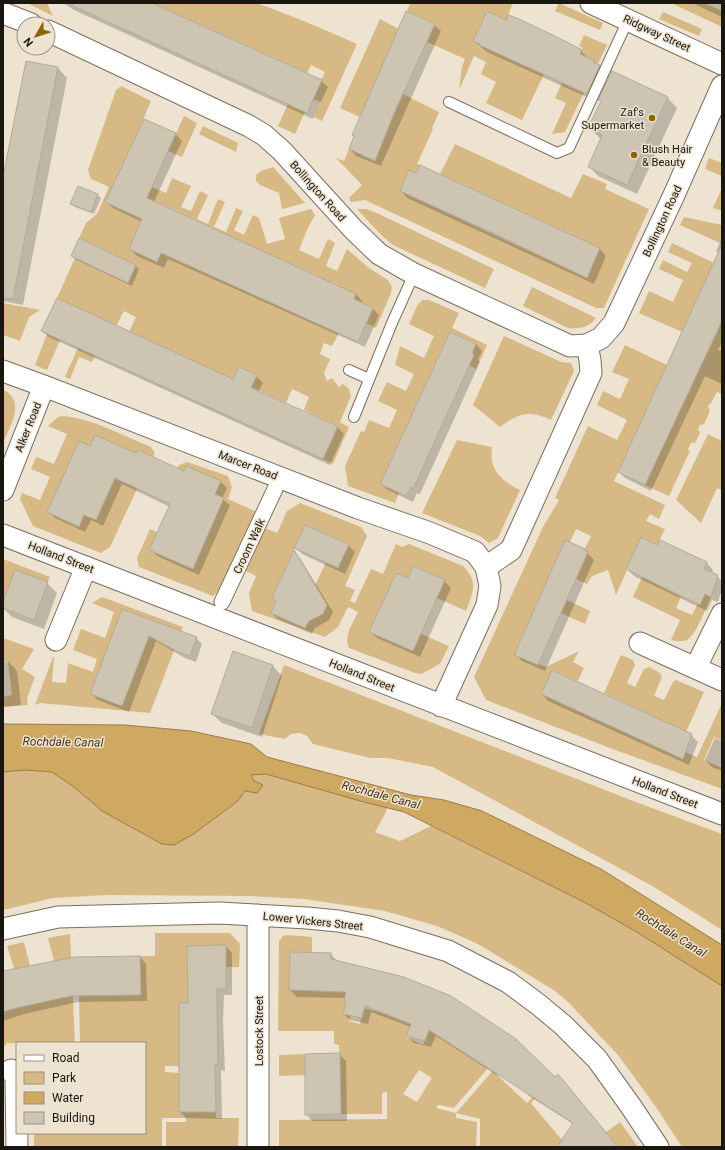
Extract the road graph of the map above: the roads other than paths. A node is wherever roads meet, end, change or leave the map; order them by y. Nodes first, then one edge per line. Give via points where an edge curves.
1 (591, 3) edge
2 (3, 13) edge
3 (16, 18) edge
4 (628, 20) junction
5 (56, 35) edge
6 (722, 64) edge
7 (722, 86) edge
8 (449, 102) dead end
9 (414, 274) junction
10 (587, 345) junction
11 (350, 370) dead end
12 (3, 371) edge
13 (369, 379) junction
14 (44, 386) junction
15 (354, 416) dead end
16 (275, 489) dead end
17 (3, 490) edge
18 (3, 535) edge
19 (86, 567) junction
20 (486, 567) junction
21 (222, 602) dead end
22 (722, 614) edge
23 (56, 640) dead end
24 (640, 643) dead end
25 (696, 667) junction
26 (722, 680) edge
27 (441, 706) junction
28 (722, 814) edge
29 (258, 915) junction
30 (3, 929) edge
31 (11, 1070) dead end
32 (16, 1078) edge
33 (17, 1134) edge
34 (17, 1147) edge
35 (258, 1147) edge
36 (658, 1147) edge

1 - 4 street, Ridgway Street
2 - 3 street
4 - 6 street, Ridgway Street
4 - 8 lane via 569,148 557,153
5 - 9 street, Bollington Road via 264,135 367,244
7 - 10 street, Bollington Road via 614,323 601,338
9 - 10 street, Bollington Road via 570,346
9 - 13 lane
10 - 20 street via 591,374 511,550
11 - 13 lane
12 - 14 street, Marcer Road
13 - 15 lane
14 - 17 street, Alker Road
14 - 20 street, Marcer Road via 358,508 430,533 475,552
16 - 21 street, Croom Walk
18 - 19 street, Holland Street
19 - 23 street
19 - 27 street, Holland Street
20 - 27 street, Marcer Road via 490,586 487,605
22 - 25 street
24 - 25 street
25 - 26 street
27 - 28 street, Holland Street
29 - 30 street, Lower Vickers Street via 219,913 58,917
29 - 35 street, Lostock Street
29 - 36 street, Lower Vickers Street via 307,918 374,928 448,951 508,982 563,1025 597,1059
31 - 32 street
33 - 34 street

